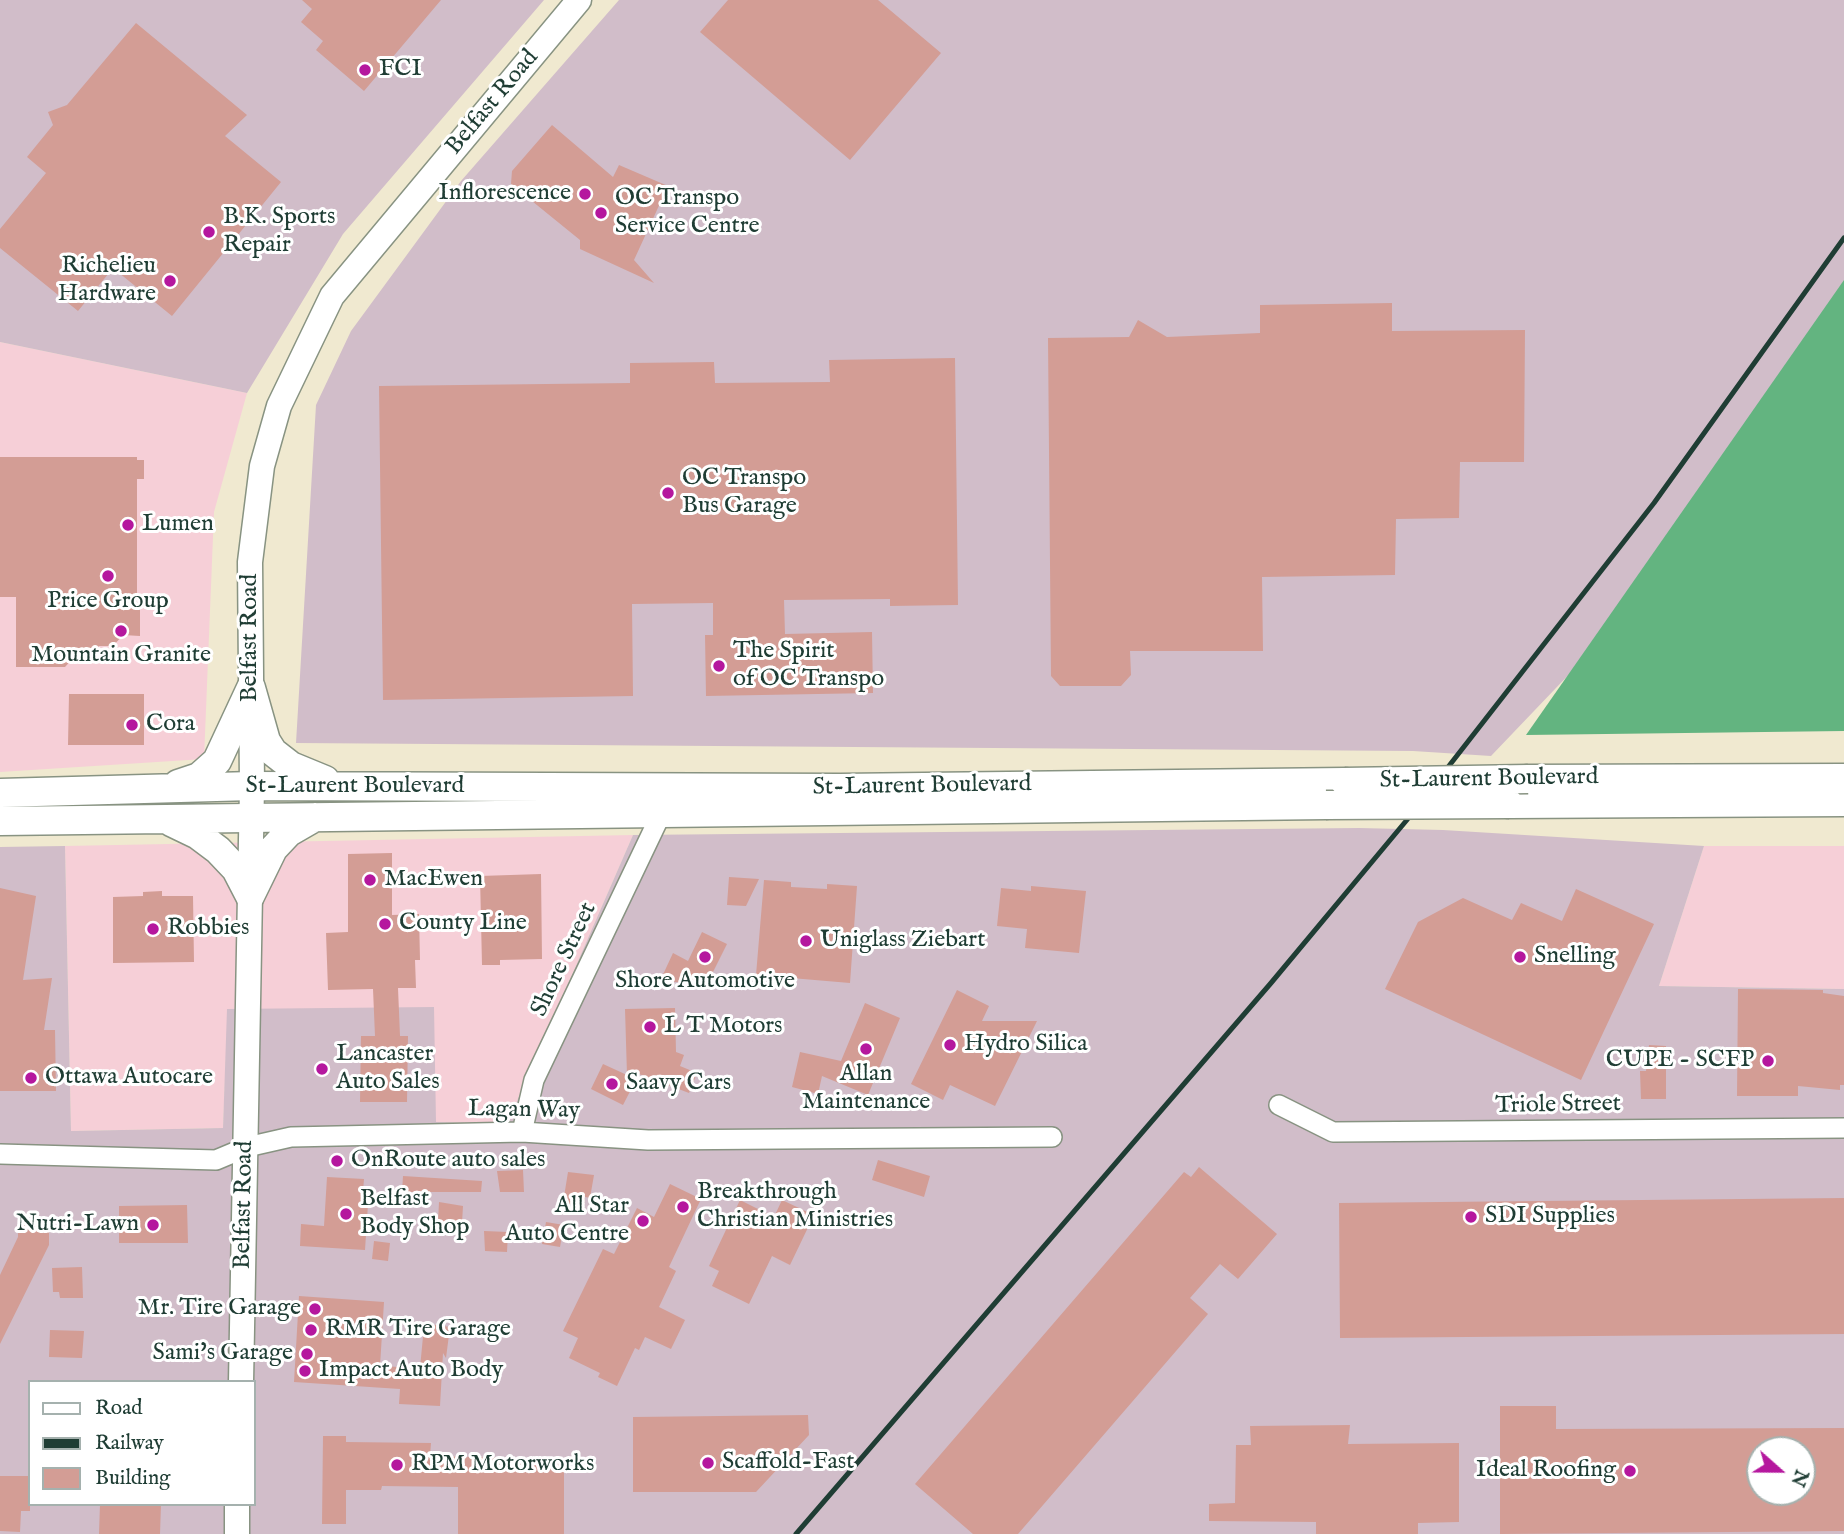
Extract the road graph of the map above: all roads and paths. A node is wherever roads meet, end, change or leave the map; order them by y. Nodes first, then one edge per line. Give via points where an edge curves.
1 (579, 0) edge
2 (251, 688) junction
3 (1844, 778) edge
4 (252, 786) junction
5 (348, 787) junction
6 (169, 788) junction
7 (0, 793) edge
8 (1844, 802) edge
9 (662, 812) junction
10 (317, 815) junction
11 (251, 818) junction
12 (166, 819) junction
13 (0, 821) edge
14 (250, 896) junction
15 (1279, 1105) dead end
16 (1844, 1128) edge
17 (522, 1132) junction
18 (1052, 1137) dead end
19 (247, 1147) junction
20 (0, 1154) edge
21 (241, 1380) edge
22 (237, 1506) edge
23 (237, 1534) edge

1 - 2 street, Belfast Road via 332,296 279,406 262,466 250,562
2 - 4 street, Belfast Road
2 - 5 main road via 266,741 279,759 306,774
2 - 6 main road via 217,761 199,777
3 - 5 main road, St-Laurent Boulevard, bridge via 840,788
4 - 5 main road, St-Laurent Boulevard
4 - 6 main road, St-Laurent Boulevard
4 - 11 street, Belfast Road
6 - 7 main road, St-Laurent Boulevard
8 - 9 main road, St-Laurent Boulevard, bridge
9 - 10 main road, St-Laurent Boulevard
9 - 17 street, Shore Street via 534,1080
10 - 11 main road, St-Laurent Boulevard
10 - 14 main road via 279,841
11 - 12 main road, St-Laurent Boulevard
11 - 14 street, Belfast Road
12 - 13 main road, St-Laurent Boulevard
12 - 14 main road via 218,850 236,869
14 - 19 street, Belfast Road
15 - 16 street, Triole Street via 1333,1132
17 - 18 street, Lagan Way via 648,1140
17 - 19 street, Lagan Way via 291,1137
19 - 20 street, Lagan Way via 216,1160
19 - 21 street, Belfast Road
22 - 23 street

